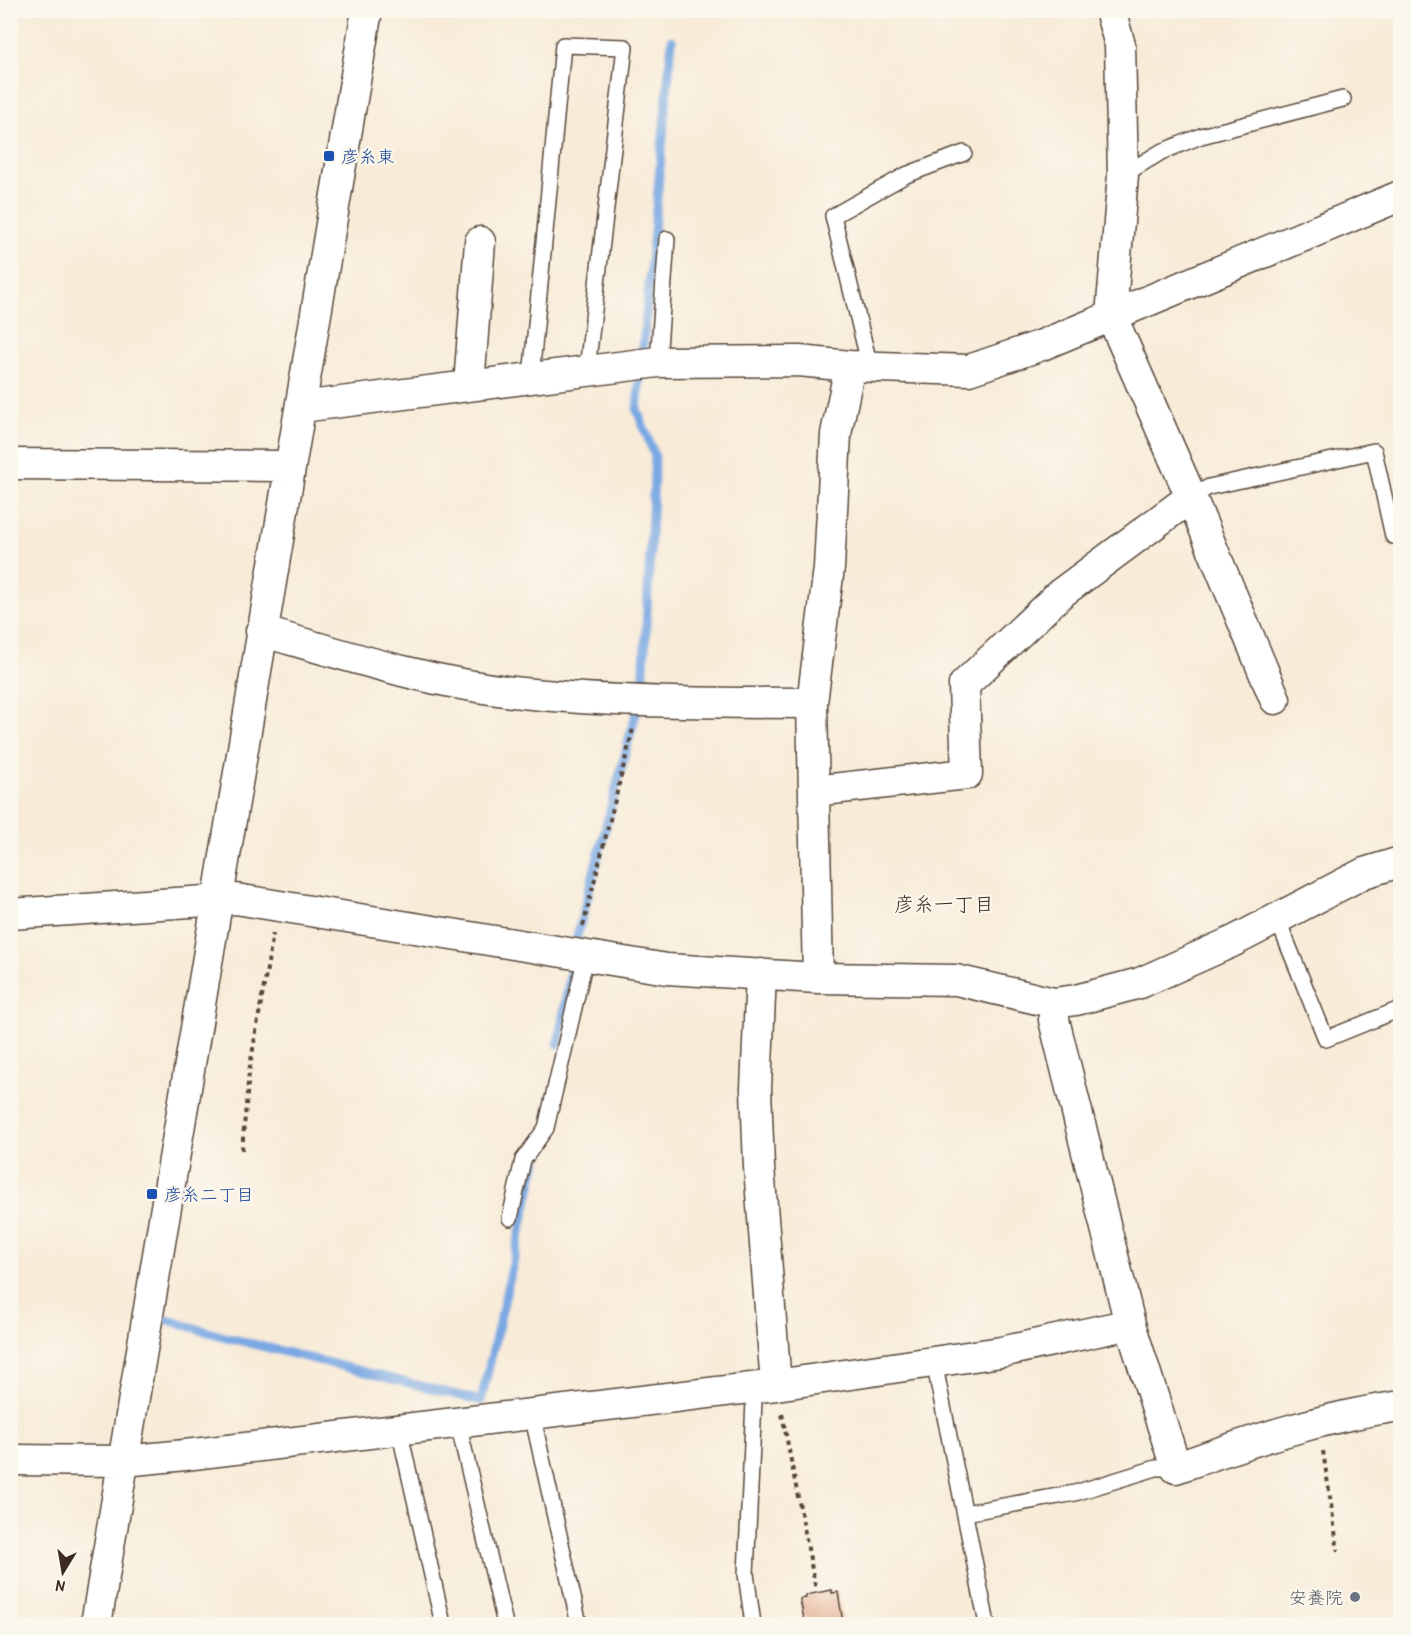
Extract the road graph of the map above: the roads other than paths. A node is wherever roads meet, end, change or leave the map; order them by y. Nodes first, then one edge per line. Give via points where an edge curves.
1 (367, 10) edge
2 (1110, 10) edge
3 (1343, 99) dead end
4 (964, 153) dead end
5 (1123, 175) junction
6 (1401, 196) edge
7 (667, 239) dead end
8 (480, 242) dead end
9 (1111, 315) junction
10 (658, 362) junction
11 (860, 367) junction
12 (588, 369) junction
13 (531, 377) junction
14 (469, 385) junction
15 (301, 407) junction
16 (10, 464) edge
17 (290, 466) junction
18 (1191, 497) junction
19 (1401, 535) edge
20 (261, 631) junction
21 (1275, 699) dead end
22 (812, 703) junction
23 (814, 791) junction
24 (1401, 862) edge
25 (219, 899) junction
26 (10, 914) edge
27 (1277, 918) junction
28 (581, 955) junction
29 (761, 974) junction
30 (818, 978) junction
31 (1054, 1003) junction
32 (1401, 1009) edge
33 (510, 1218) dead end
34 (1130, 1324) junction
35 (934, 1362) junction
36 (764, 1386) junction
37 (1401, 1406) edge
38 (532, 1414) junction
39 (458, 1423) junction
40 (399, 1430) junction
41 (10, 1460) edge
42 (124, 1461) junction
43 (1176, 1468) junction
44 (965, 1513) junction
45 (96, 1624) edge
46 (443, 1624) edge
47 (505, 1624) edge
48 (579, 1624) edge
49 (753, 1624) edge
50 (987, 1624) edge

1 - 15 street
2 - 5 street via 1120,45
3 - 5 lane via 1201,136 1161,152
4 - 11 lane via 906,175 833,216
5 - 9 street
6 - 9 street
7 - 10 lane
8 - 14 street
9 - 11 street via 1042,345 969,370
9 - 18 street
10 - 11 street via 799,361
10 - 12 street
11 - 22 street via 836,434 829,568
12 - 13 street
12 - 13 lane via 625,47 563,45
13 - 14 street
14 - 15 street
15 - 17 street
16 - 17 street
17 - 20 street
18 - 19 lane via 1209,487 1374,451 1393,536
18 - 21 street
18 - 23 street via 1059,594 964,685 967,774
20 - 22 street via 384,667 510,691 640,702
20 - 25 street
22 - 23 street
23 - 30 street
24 - 27 street via 1364,873
25 - 26 street
25 - 28 street
25 - 42 street
27 - 31 street via 1140,983
27 - 32 lane via 1326,1039
28 - 29 street via 667,969
28 - 33 lane via 546,1128 523,1160
29 - 30 street
29 - 36 street via 756,1089
30 - 31 street via 956,980
31 - 34 street via 1054,1020
34 - 35 street
34 - 43 street
35 - 36 street
35 - 44 lane
36 - 38 street
36 - 49 lane via 754,1401 746,1574
37 - 43 street via 1343,1414
38 - 39 street
38 - 48 lane
39 - 40 street
39 - 47 lane
40 - 42 street
40 - 46 lane
41 - 42 street
42 - 45 street
43 - 44 lane via 1156,1468 1075,1493
44 - 50 lane

